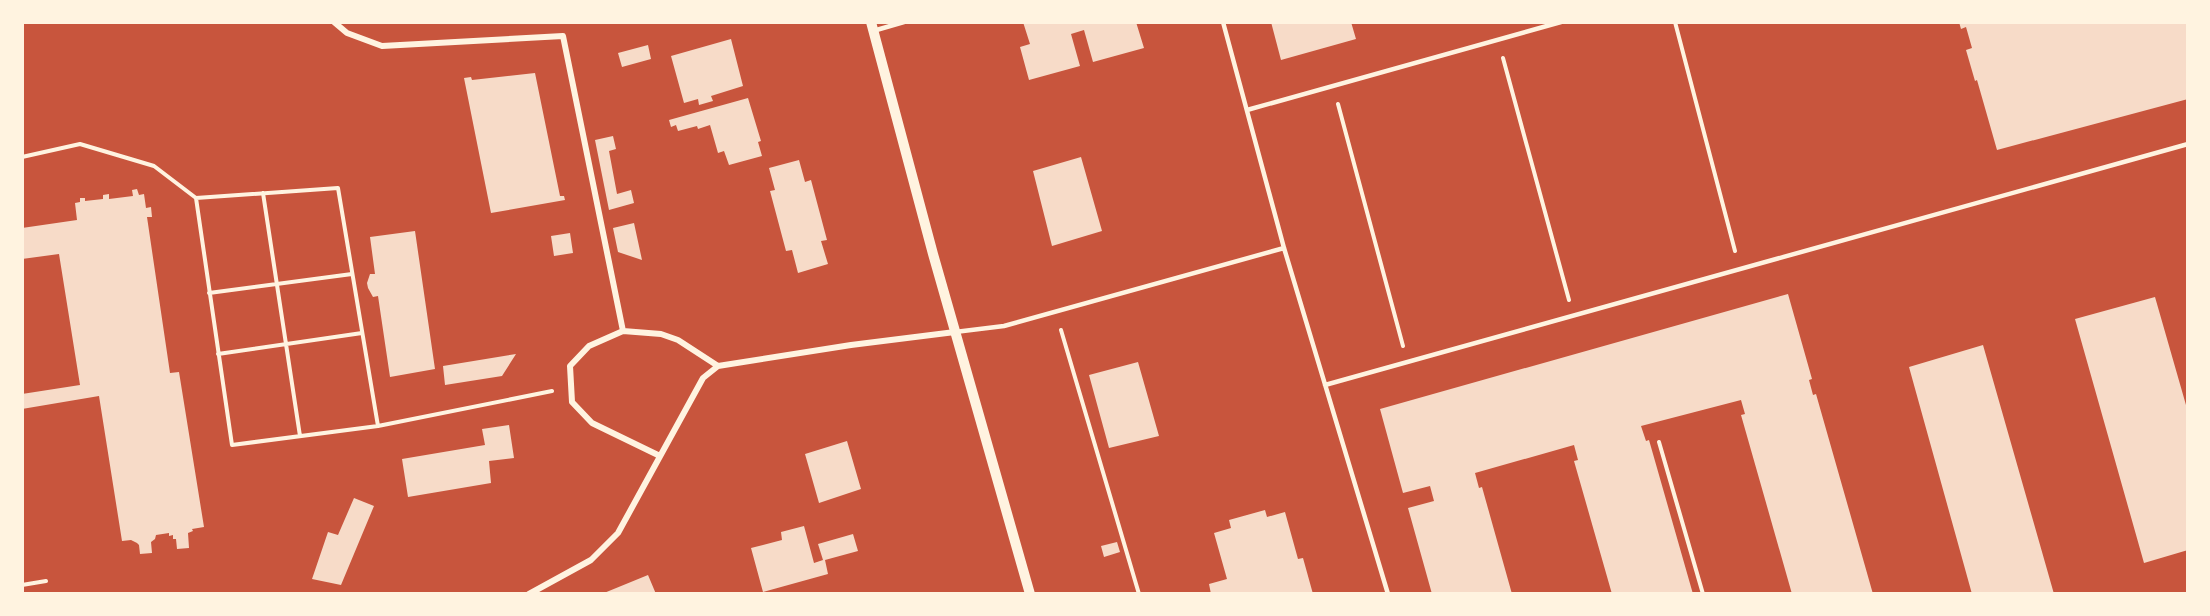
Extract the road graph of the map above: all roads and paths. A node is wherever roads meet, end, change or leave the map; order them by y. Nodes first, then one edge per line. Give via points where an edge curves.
1 (334, 22) edge
2 (904, 22) edge
3 (1223, 22) edge
4 (1561, 22) edge
5 (1675, 22) edge
6 (872, 27) edge
7 (1498, 40) junction
8 (1333, 86) junction
9 (1247, 110) junction
10 (2187, 144) edge
11 (22, 157) edge
12 (263, 193) junction
13 (196, 198) junction
14 (1284, 248) junction
15 (1739, 269) junction
16 (352, 274) junction
17 (277, 284) junction
18 (209, 293) junction
19 (1056, 312) junction
20 (1574, 315) junction
21 (623, 331) junction
22 (956, 332) junction
23 (362, 333) junction
24 (286, 344) junction
25 (218, 354) junction
26 (1407, 362) junction
27 (718, 366) junction
28 (1325, 385) junction
29 (571, 387) junction
30 (378, 426) junction
31 (300, 436) junction
32 (1659, 442) dead end
33 (660, 456) junction
34 (46, 581) dead end
35 (22, 585) edge
36 (529, 594) edge
37 (1030, 594) edge
38 (1139, 594) edge
39 (1388, 594) edge
40 (1703, 594) edge

1 - 21 street via 347,33 382,46 563,36
2 - 6 lane
3 - 9 lane
4 - 7 lane
5 - 15 path
6 - 22 street
7 - 8 lane
7 - 20 path
8 - 9 lane
8 - 26 path
9 - 14 lane
10 - 15 lane
11 - 13 path via 80,144 154,166
12 - 13 path
12 - 16 path via 338,188
12 - 17 path
13 - 18 path
14 - 19 lane
14 - 28 lane
15 - 20 lane
16 - 17 path
16 - 23 path
17 - 18 path
17 - 24 path
18 - 25 path
19 - 22 lane via 1004,326
19 - 38 path
20 - 26 lane
21 - 27 street via 661,334 678,340
21 - 29 street via 589,346 570,366
22 - 27 street
22 - 37 street
23 - 24 path
23 - 30 path
24 - 25 path
24 - 31 path
25 - 31 path via 232,445
26 - 28 lane
27 - 33 street via 703,378
28 - 39 lane
29 - 30 path
29 - 33 street via 572,402 592,423
30 - 31 path
32 - 40 path
33 - 36 street via 618,533 591,560
34 - 35 path

